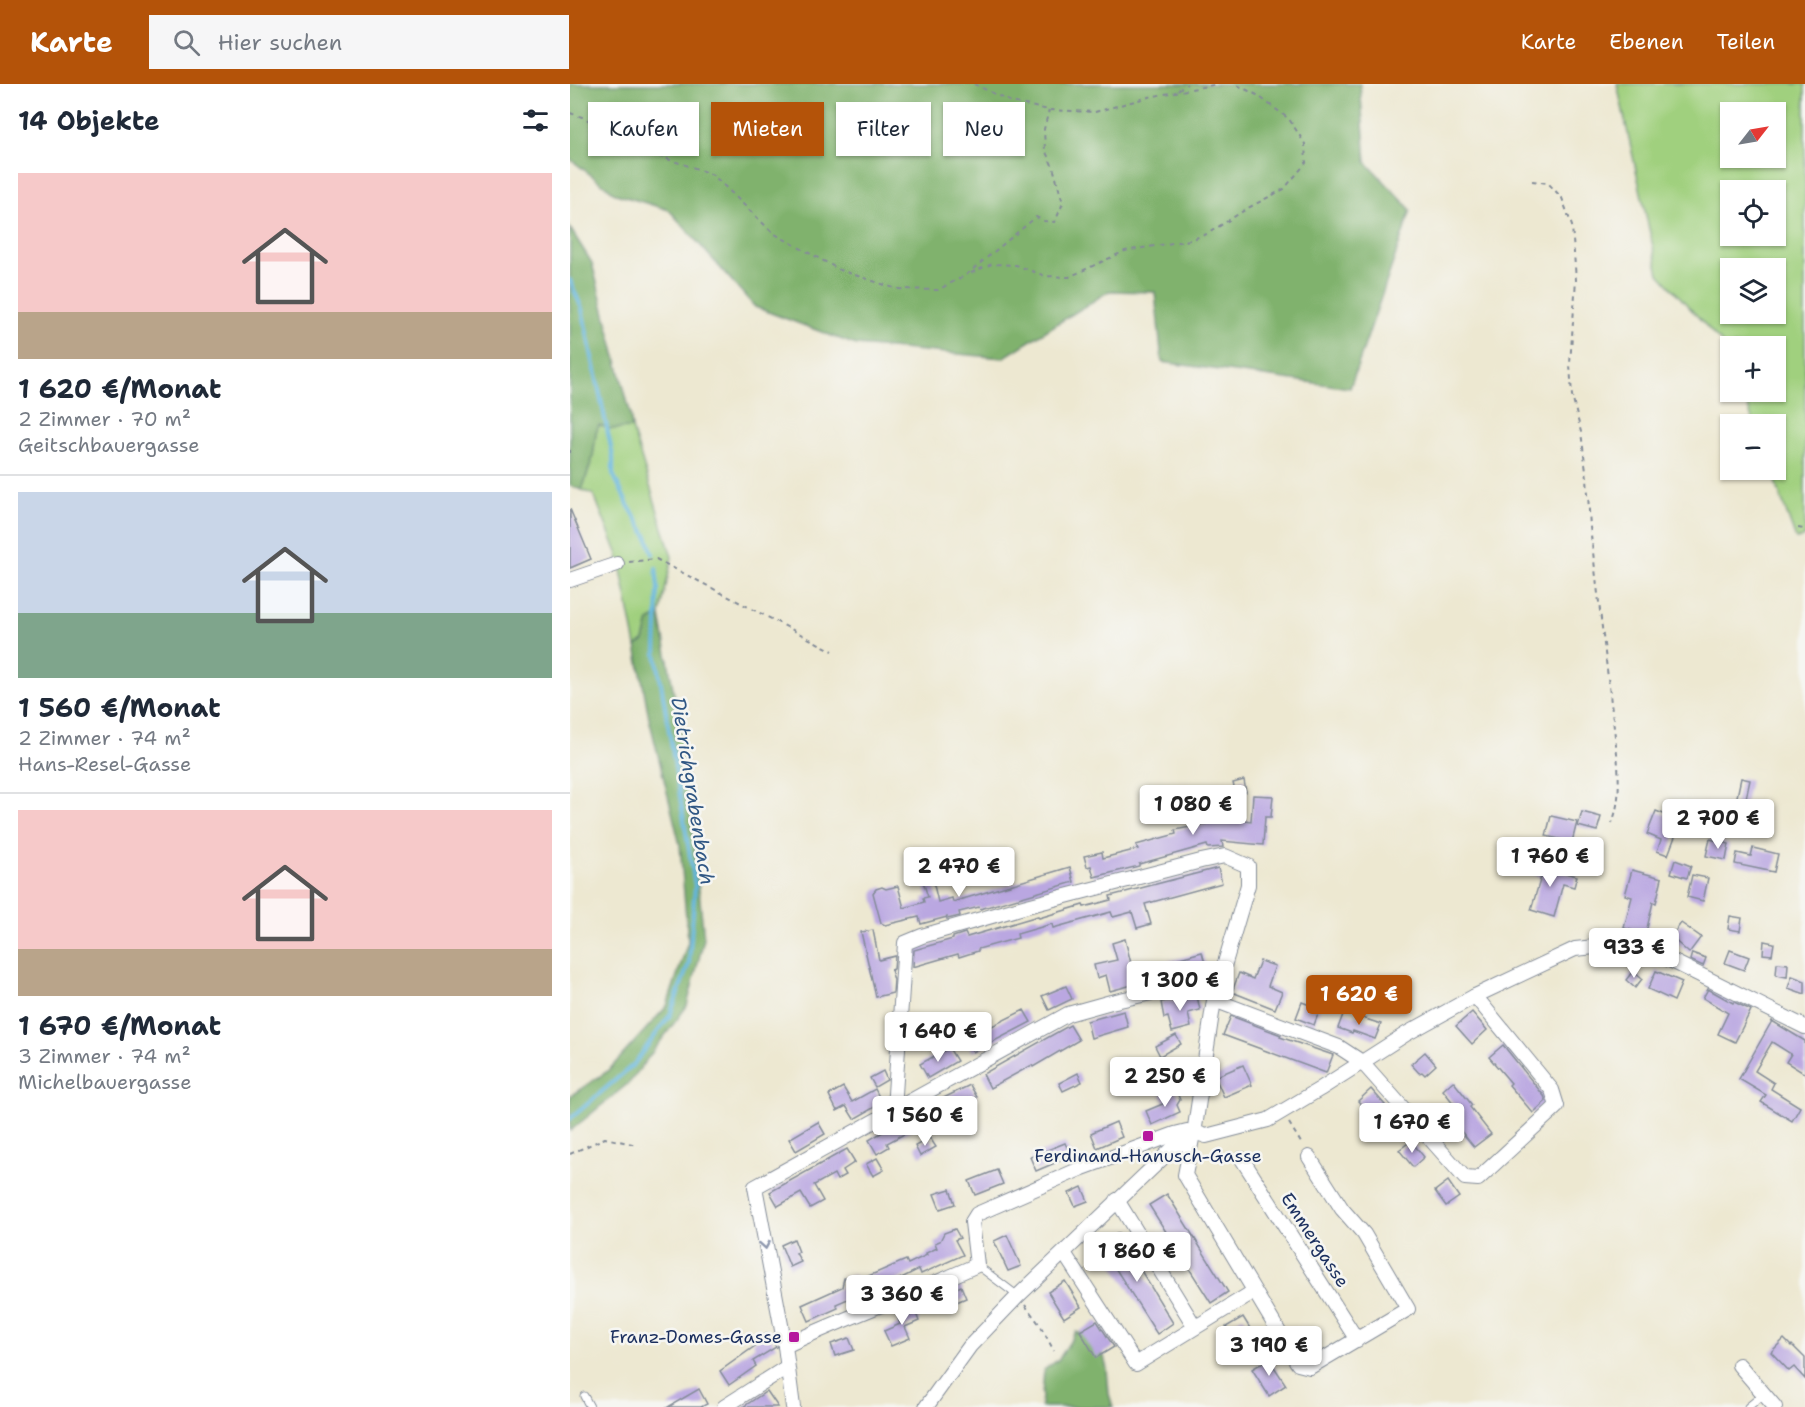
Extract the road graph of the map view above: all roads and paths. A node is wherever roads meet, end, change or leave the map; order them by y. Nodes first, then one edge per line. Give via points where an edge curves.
1 (974, 84) edge
2 (1187, 84) edge
3 (1218, 84) edge
4 (1235, 84) edge
5 (1176, 92) junction
6 (1049, 110) junction
7 (570, 113) edge
8 (1532, 181) dead end
9 (966, 275) junction
10 (1798, 528) dead end
11 (1805, 529) edge
12 (617, 564) joint
13 (570, 579) edge
14 (833, 651) dead end
15 (1612, 824) dead end
16 (1216, 996) junction
17 (1475, 996) junction
18 (1805, 1027) edge
19 (1362, 1062) junction
20 (894, 1109) junction
21 (1282, 1112) junction
22 (1192, 1134) junction
23 (637, 1145) dead end
24 (570, 1154) edge
25 (1309, 1157) joint
26 (1242, 1159) dead end
27 (1117, 1200) junction
28 (1064, 1253) junction
29 (977, 1265) junction
30 (1253, 1292) junction
31 (1018, 1296) junction
32 (1195, 1328) junction
33 (1358, 1340) junction
34 (785, 1346) junction
35 (1054, 1351) dead end
36 (1739, 1365) dead end
37 (787, 1367) junction
38 (1764, 1394) junction
39 (584, 1396) dead end
40 (590, 1407) edge
41 (724, 1407) edge
42 (793, 1407) edge
43 (926, 1407) edge
44 (1748, 1407) edge
45 (1774, 1407) edge

1 - 6 path via 1011,102
2 - 5 path
3 - 5 path
4 - 9 path via 1289,119 1305,144 1306,162 1284,189 1207,234 1125,251 1069,277 1045,276 1016,265 992,264
5 - 6 path via 1095,112
6 - 9 path via 1044,129 1045,150 1063,203 1055,222 1036,217
7 - 9 path via 585,118 627,146 712,175 773,233 840,270 897,288 938,290
8 - 15 path via 1548,183 1562,198 1572,226 1576,280 1570,364 1572,396 1587,478 1617,753 1620,786
10 - 11 path
12 - 13 street
12 - 14 path via 656,559
16 - 19 street via 1339,1047
16 - 20 street via 1200,982 1068,1014
16 - 20 street via 1248,885 1248,866 1225,856 921,936 905,943
16 - 22 street
17 - 18 street via 1575,949 1605,946 1668,959
17 - 19 street
17 - 19 street via 1552,1090 1557,1106 1478,1179 1465,1178
19 - 21 street
20 -> 34 street via 755,1187
21 - 22 street via 1268,1120 1206,1136
21 - 25 path
22 - 27 street
22 - 29 street via 1174,1134 977,1214 972,1222
22 - 30 street via 1185,1175
23 - 24 path via 605,1138
25 - 33 street via 1342,1209 1364,1234 1408,1310
26 - 33 street, Emmergasse
27 - 28 street
27 - 32 street
28 - 31 street
28 - 32 street via 1136,1364
29 - 31 lane
29 - 34 street
30 - 32 street
30 - 33 street via 1298,1364 1310,1367
31 - 35 path
31 - 43 street via 970,1347
34 - 37 street
36 - 38 street
37 - 41 street
37 - 42 street
38 - 44 lane
38 - 45 street
39 - 40 lane

